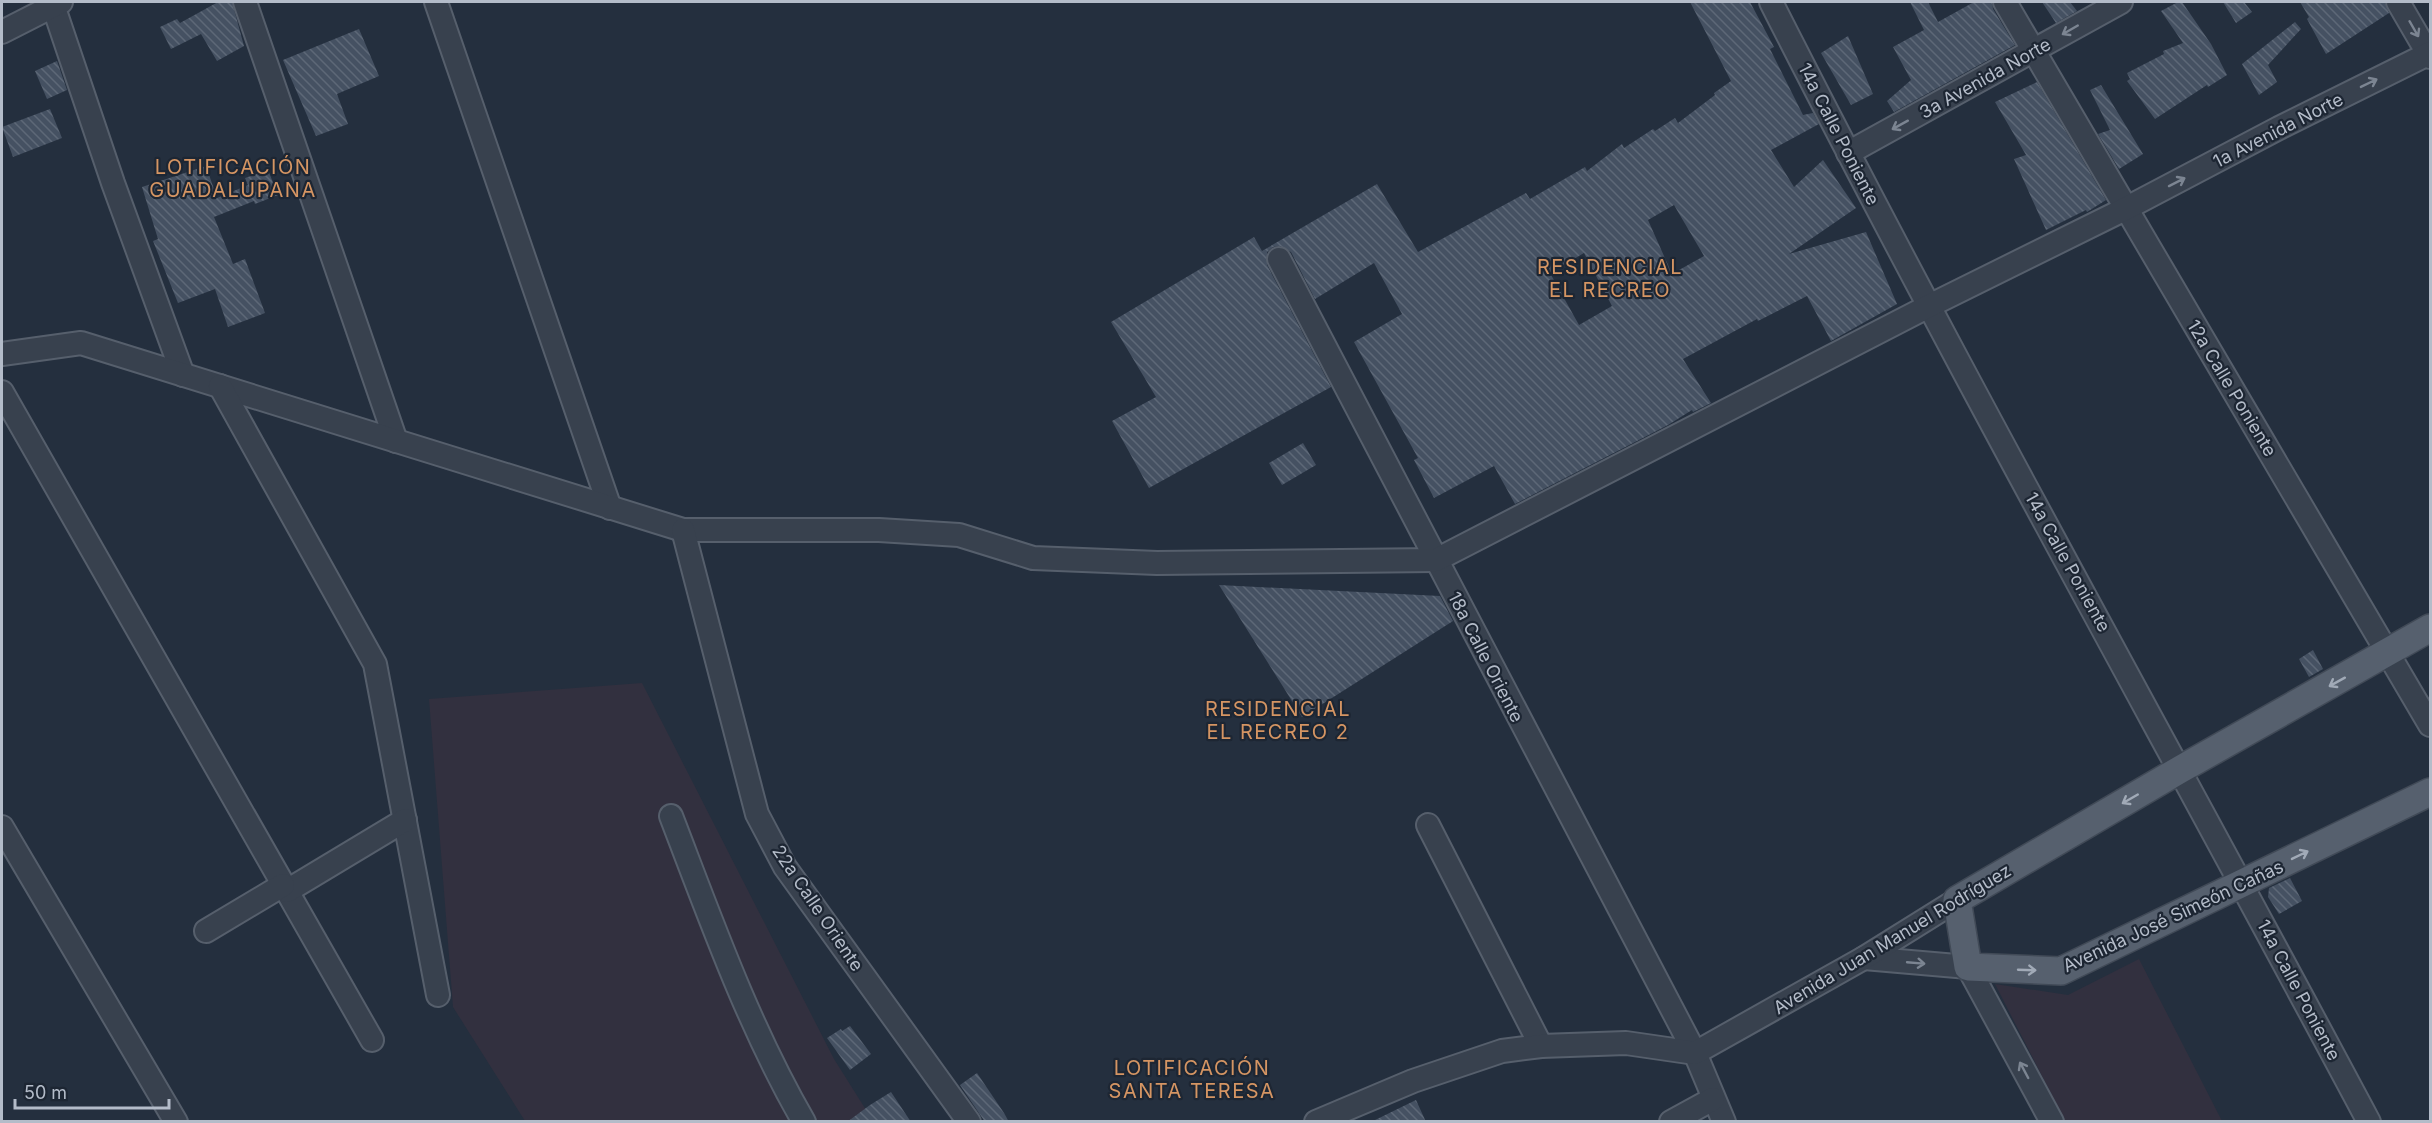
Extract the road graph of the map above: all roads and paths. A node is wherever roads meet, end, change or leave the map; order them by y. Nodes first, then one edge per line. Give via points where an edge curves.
1 (245, 2) edge
2 (436, 2) edge
3 (1771, 2) edge
4 (2005, 2) edge
5 (2121, 2) edge
6 (2398, 2) edge
7 (57, 3) edge
8 (2, 32) edge
9 (2033, 51) junction
10 (2430, 55) edge
11 (1848, 153) junction
12 (2125, 209) junction
13 (1279, 259) dead end
14 (1929, 306) junction
15 (2, 354) edge
16 (183, 375) junction
17 (220, 386) junction
18 (2, 392) edge
19 (396, 441) junction
20 (610, 508) junction
21 (683, 530) junction
22 (1436, 560) junction
23 (2430, 628) edge
24 (2388, 653) junction
25 (2430, 725) edge
26 (2181, 770) junction
27 (2430, 792) edge
28 (671, 816) dead end
29 (405, 820) junction
30 (1428, 825) dead end
31 (2, 827) edge
32 (2242, 883) junction
33 (285, 888) junction
34 (1957, 900) junction
35 (206, 931) dead end
36 (1864, 958) junction
37 (1968, 967) junction
38 (438, 995) dead end
39 (372, 1040) dead end
40 (1541, 1046) junction
41 (1695, 1053) junction
42 (1713, 1099) junction
43 (176, 1122) edge
44 (804, 1122) edge
45 (969, 1122) edge
46 (1316, 1122) edge
47 (1671, 1122) edge
48 (1724, 1122) edge
49 (2052, 1122) edge
50 (2369, 1122) edge

1 - 19 street
2 - 20 street
3 - 11 street, 14a Calle Poniente
4 - 9 street, 12a Calle Poniente
5 -> 9 street, 3a Avenida Norte
6 -> 10 street
7 - 8 street
7 - 16 street via 113,183
9 -> 11 street, 3a Avenida Norte
9 - 12 street, 12a Calle Poniente
12 -> 10 street, 1a Avenida Norte
11 - 14 street, 14a Calle Poniente
12 - 14 street, 1a Avenida Norte
12 - 24 street, 12a Calle Poniente
13 - 22 street, 18a Calle Oriente
14 - 22 street, 1a Avenida Norte
14 - 26 street, 14a Calle Poniente
15 - 16 street via 81,343
16 - 17 street
17 - 19 street
17 - 29 street via 375,664
18 - 33 street
19 - 20 street
20 - 21 street
21 - 22 street via 879,530 959,535 1044,559 1157,563
21 - 45 street, 22a Calle Oriente via 757,814 785,867
22 - 41 street, 18a Calle Oriente
23 - 24 main road, Avenida Juan Manuel Rodríguez
24 - 25 street, 12a Calle Poniente
24 -> 26 main road, Avenida Juan Manuel Rodríguez
26 - 32 street, 14a Calle Poniente
26 -> 34 main road, Avenida Juan Manuel Rodríguez
32 -> 27 main road, Avenida José Simeón Cañas
28 - 44 street via 730,970 778,1077
29 - 33 street
29 - 38 street
30 - 40 street
31 - 43 street
37 -> 32 main road, Avenida José Simeón Cañas via 2061,971
32 - 50 street, 14a Calle Poniente
33 - 35 street
33 - 39 street
34 - 36 street, Avenida Juan Manuel Rodríguez
34 - 37 main road
36 -> 37 street, Avenida José Simeón Cañas
36 - 41 street, Avenida Juan Manuel Rodríguez
49 -> 37 street
40 - 41 street via 1626,1043
40 - 46 street via 1502,1051 1413,1081
41 - 42 street, 18a Calle Oriente
42 - 47 street
42 - 48 street, 18a Calle Oriente

